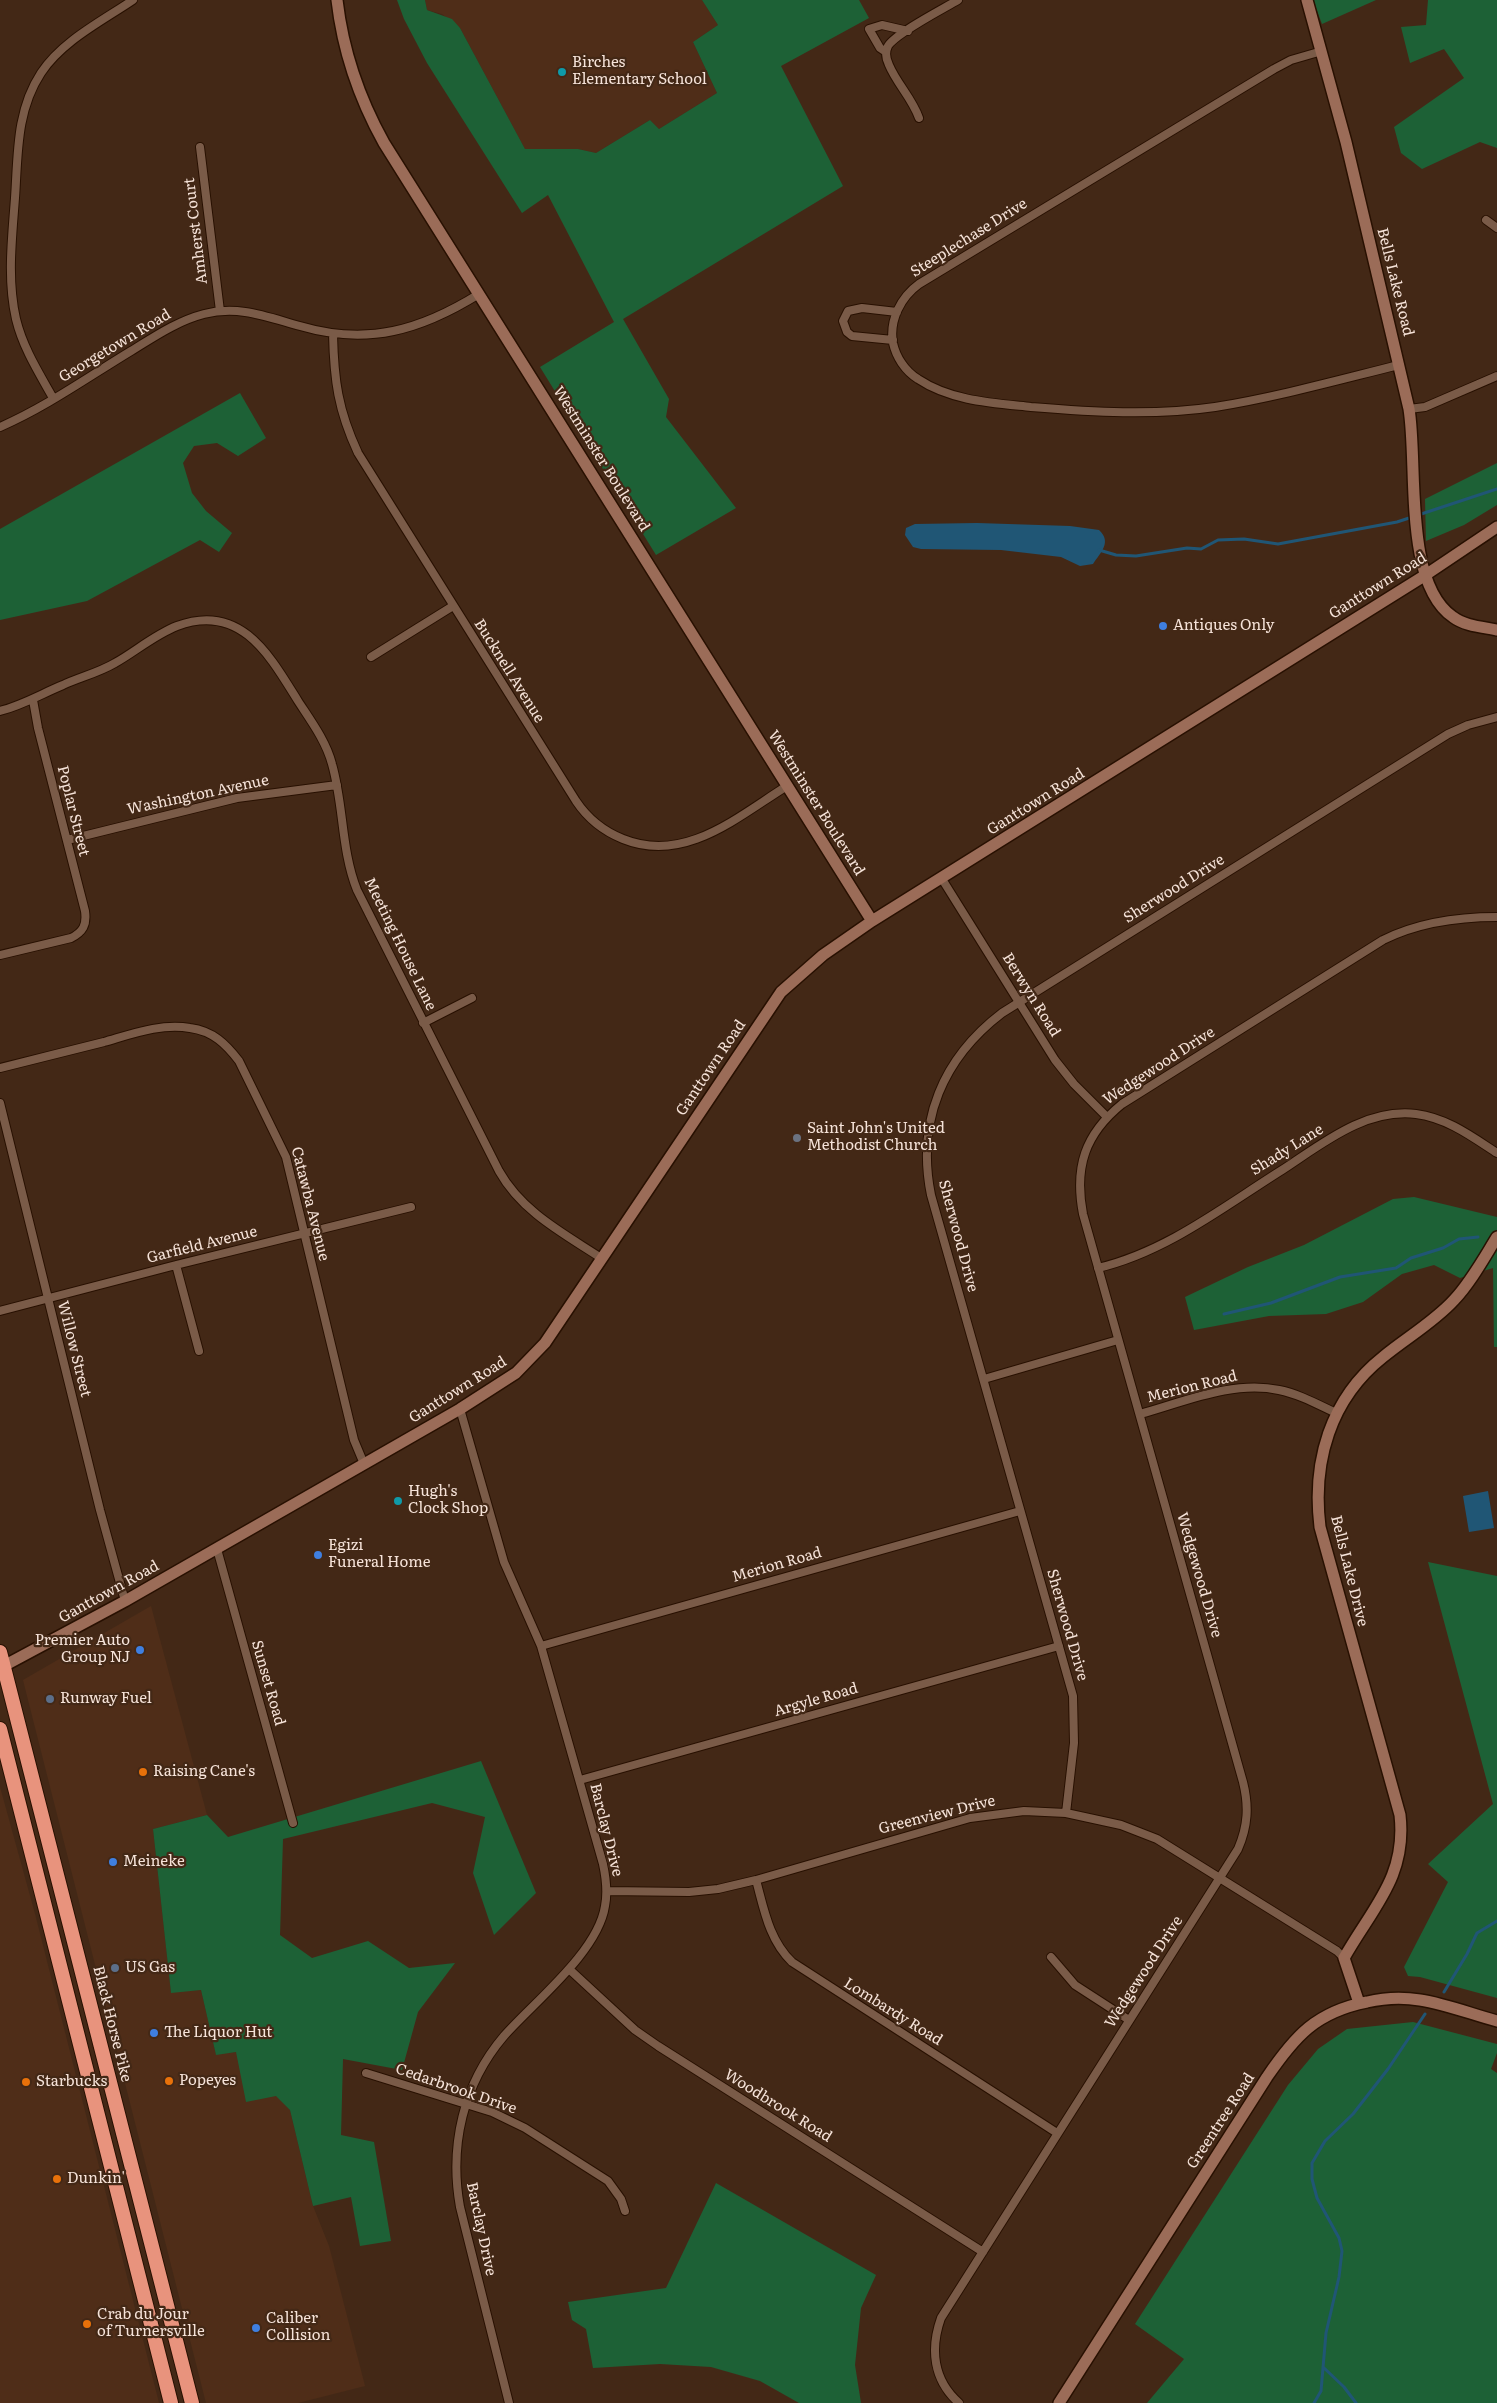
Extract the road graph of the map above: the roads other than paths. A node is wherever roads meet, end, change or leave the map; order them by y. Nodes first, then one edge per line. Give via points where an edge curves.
1 (133, 0) edge
2 (337, 0) edge
3 (958, 0) edge
4 (1307, 0) edge
5 (908, 31) junction
6 (1322, 51) junction
7 (886, 55) junction
8 (919, 118) dead end
9 (200, 147) dead end
10 (1486, 220) dead end
11 (1497, 228) edge
12 (479, 294) junction
13 (220, 311) junction
14 (897, 312) junction
15 (333, 334) junction
16 (893, 340) junction
17 (1399, 365) junction
18 (1497, 376) edge
19 (54, 398) junction
20 (1409, 409) junction
21 (0, 427) edge
22 (1497, 527) edge
23 (1424, 576) junction
24 (452, 606) junction
25 (1497, 630) edge
26 (371, 657) dead end
27 (33, 700) junction
28 (0, 711) edge
29 (1497, 717) edge
30 (337, 785) junction
31 (787, 786) junction
32 (67, 840) junction
33 (942, 879) junction
34 (1497, 917) edge
35 (872, 921) junction
36 (0, 955) edge
37 (472, 998) dead end
38 (1020, 1002) junction
39 (423, 1023) junction
40 (0, 1068) edge
41 (0, 1103) edge
42 (1107, 1117) junction
43 (1497, 1153) edge
44 (411, 1207) dead end
45 (304, 1233) junction
46 (1497, 1237) edge
47 (601, 1258) junction
48 (176, 1265) junction
49 (1098, 1268) junction
50 (48, 1300) junction
51 (0, 1311) edge
52 (1118, 1340) junction
53 (199, 1352) dead end
54 (984, 1379) junction
55 (460, 1409) junction
56 (1336, 1412) junction
57 (1140, 1414) junction
58 (364, 1464) junction
59 (1020, 1511) junction
60 (217, 1549) junction
61 (125, 1602) junction
62 (541, 1646) junction
63 (1059, 1646) junction
64 (0, 1652) edge
65 (2, 1667) edge
66 (0, 1729) edge
67 (580, 1780) junction
68 (1066, 1812) junction
69 (293, 1823) dead end
70 (1220, 1878) junction
71 (756, 1880) junction
72 (607, 1891) junction
73 (1050, 1957) dead end
74 (1344, 1958) junction
75 (569, 1969) junction
76 (1358, 2004) junction
77 (1129, 2020) junction
78 (1497, 2021) edge
79 (366, 2074) dead end
80 (466, 2104) junction
81 (98, 2112) junction
82 (1057, 2133) junction
83 (625, 2211) dead end
84 (149, 2234) junction
85 (983, 2252) junction
86 (171, 2403) edge
87 (192, 2403) edge
88 (509, 2403) edge
89 (959, 2403) edge
90 (1059, 2403) edge

1 - 19 street via 57,54 36,83 20,129 10,259 13,295 25,346
2 - 12 street, Westminster Boulevard via 346,51 371,119
3 - 5 street
4 - 6 street, Bells Lake Road
5 - 7 street via 891,42
5 - 7 street via 882,25 869,29
6 - 14 street, Steeplechase Drive via 1274,69 919,284 906,295
6 - 17 street, Bells Lake Road
7 - 8 street
9 - 13 street, Amherst Court
10 - 11 street
12 - 15 street, Georgetown Road via 438,318 405,329 368,335
12 - 31 street, Westminster Boulevard
13 - 15 street, Georgetown Road via 258,313
13 - 19 street, Georgetown Road via 167,329
14 - 16 street, Steeplechase Drive
14 - 16 street via 857,308 848,312 843,321 852,336
15 - 24 street, Bucknell Avenue via 336,391 348,432
16 - 17 street, Steeplechase Drive via 909,373 942,391 994,403 1105,413 1215,407
17 - 20 street, Bells Lake Road
18 - 20 street via 1425,407
19 - 21 street, Georgetown Road
20 - 23 street, Bells Lake Road via 1414,441 1416,525
22 - 23 street, Ganttown Road
23 - 25 street via 1443,609 1453,617
23 - 33 street, Ganttown Road
24 - 26 street
24 - 31 street, Bucknell Avenue via 576,801 588,817 606,831 651,847 682,845 715,831
27 - 28 street, Meeting House Lane
27 - 30 street, Meeting House Lane via 104,670 176,626 203,621 223,623 252,637 271,658 324,744
27 - 32 street, Poplar Street
29 - 38 street, Sherwood Drive via 1448,734
30 - 32 street, Washington Avenue via 237,798
30 - 39 street, Meeting House Lane via 353,881
31 - 35 street, Westminster Boulevard
32 - 36 street, Poplar Street via 85,912 84,929 71,938
33 - 35 street, Ganttown Road
33 - 38 street, Berwyn Road
34 - 42 street, Wedgewood Drive via 1438,921 1390,937 1132,1098
35 - 47 street, Ganttown Road via 823,955 781,992
37 - 39 street
38 - 42 street, Berwyn Road via 1066,1076
38 - 54 street, Sherwood Drive via 986,1025 955,1061 936,1098 928,1136 926,1167 931,1194
39 - 47 street, Meeting House Lane via 499,1171 515,1195 535,1214
40 - 45 street, Catawba Avenue via 159,1027 192,1028 222,1040 239,1061 281,1143
41 - 50 street, Willow Street
42 - 49 street, Wedgewood Drive via 1087,1148 1079,1180 1083,1214
43 - 49 street, Shady Lane via 1440,1119 1400,1113 1375,1116 1339,1134 1179,1235 1124,1262
44 - 45 street, Garfield Avenue
45 - 48 street, Garfield Avenue
45 - 58 street, Catawba Avenue via 354,1440
46 - 56 street, Bells Lake Drive via 1455,1300 1368,1369
47 - 55 street, Ganttown Road via 545,1343 531,1358 516,1373
48 - 50 street, Garfield Avenue
48 - 53 street
49 - 52 street, Wedgewood Drive
50 - 51 street, Garfield Avenue
50 - 61 street, Willow Street
52 - 54 street
52 - 57 street, Wedgewood Drive
54 - 59 street, Sherwood Drive
55 - 58 street, Ganttown Road
55 - 62 street, Barclay Drive via 504,1562
56 - 57 street, Merion Road via 1290,1392 1255,1387 1225,1390
56 - 74 street, Bells Lake Drive via 1319,1469 1320,1527 1402,1832 1400,1857 1391,1879
57 - 70 street, Wedgewood Drive via 1246,1794 1248,1816 1243,1838
58 - 60 street, Ganttown Road
59 - 62 street, Merion Road
59 - 63 street, Sherwood Drive
60 - 61 street, Ganttown Road
60 - 69 street, Sunset Road
61 - 65 street, Ganttown Road
62 - 67 street, Barclay Drive
63 - 67 street, Argyle Road
63 - 68 street, Sherwood Drive via 1075,1709
64 - 65 highway, Black Horse Pike
65 - 84 highway, Black Horse Pike
66 - 81 highway
67 - 72 street, Barclay Drive
68 - 70 street, Greenview Drive via 1102,1819 1142,1833 1174,1848
68 - 71 street, Greenview Drive via 1024,1811 970,1818
70 - 74 street, Greenview Drive
70 - 77 street, Wedgewood Drive
71 - 72 street, Greenview Drive via 703,1891
71 - 82 street, Lombardy Road via 772,1935 792,1962
72 - 75 street, Barclay Drive via 596,1932
73 - 77 street via 1081,1989
74 - 76 street
75 - 80 street, Barclay Drive via 493,2050 476,2077
75 - 85 street, Woodbrook Road via 635,2030 658,2046
76 - 78 street, Greentree Road via 1394,1998 1418,2000
76 - 90 street, Greentree Road via 1321,2017 1286,2049
77 - 82 street, Wedgewood Drive
79 - 80 street, Cedarbrook Drive
80 - 83 street, Cedarbrook Drive via 525,2128 608,2181
80 - 88 street, Barclay Drive via 457,2139 458,2193
81 - 84 highway via 109,2117 139,2226
81 - 86 highway
82 - 85 street, Wedgewood Drive
84 - 87 highway, Black Horse Pike
85 - 89 street, Wedgewood Drive via 946,2309 934,2339 938,2372 947,2390

